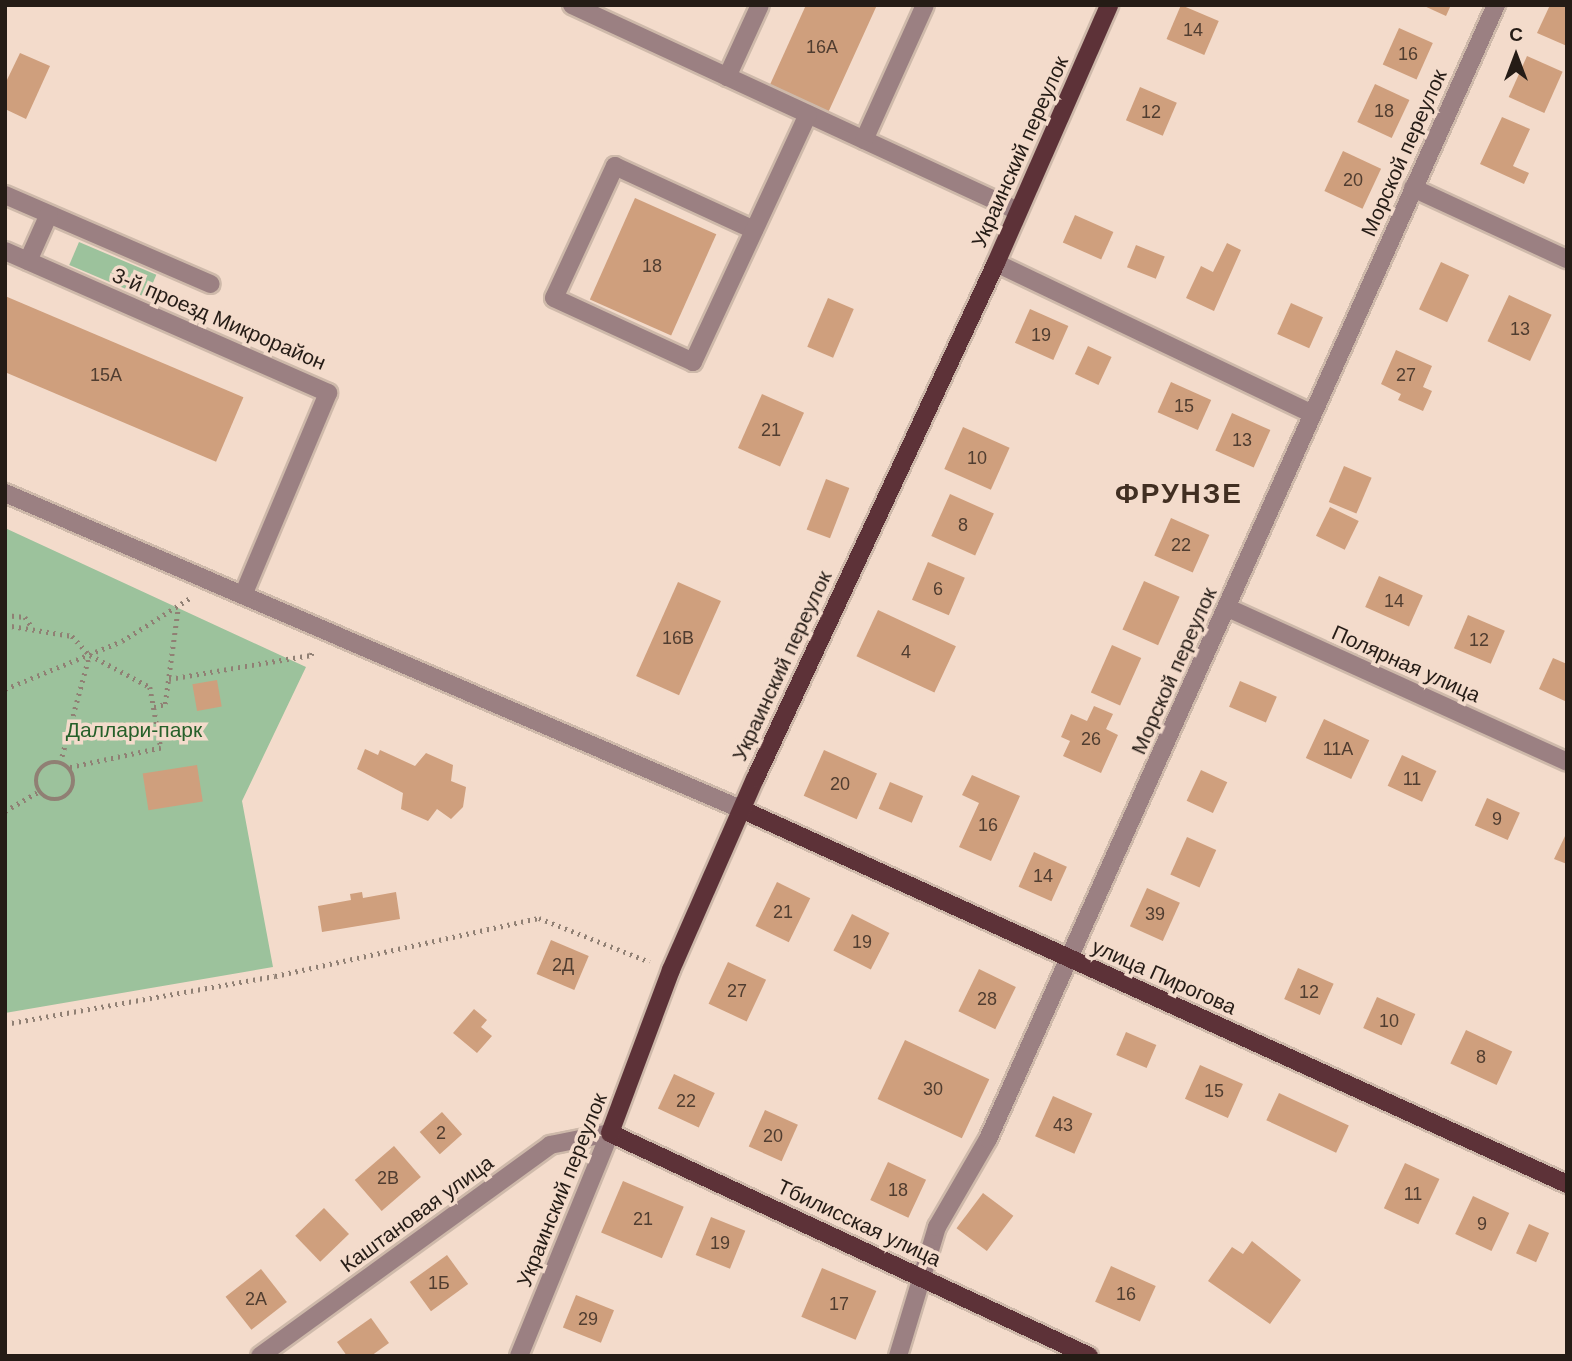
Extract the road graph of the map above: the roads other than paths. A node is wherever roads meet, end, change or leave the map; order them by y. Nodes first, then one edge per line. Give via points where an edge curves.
1 (572, 5) edge
2 (760, 5) edge
3 (925, 5) edge
4 (1110, 5) edge
5 (1496, 5) edge
6 (597, 11) edge
7 (727, 77) junction
8 (808, 114) junction
9 (864, 140) junction
10 (1413, 188) junction
11 (5, 195) edge
12 (1017, 211) junction
13 (49, 214) junction
14 (754, 230) junction
15 (5, 251) edge
16 (1567, 259) edge
17 (28, 261) junction
18 (996, 263) junction
19 (211, 284) dead end
20 (1311, 413) junction
21 (5, 493) edge
22 (243, 594) junction
23 (1227, 608) junction
24 (1567, 762) edge
25 (743, 810) junction
26 (1070, 960) junction
27 (610, 1133) junction
28 (1567, 1184) edge
29 (920, 1277) junction
30 (260, 1356) edge
31 (519, 1356) edge
32 (898, 1356) edge
33 (1089, 1356) edge

1 - 6 street
2 - 7 street
3 - 9 street
4 - 12 main road, Украинский переулок
5 - 10 street, Морской переулок
6 - 7 street
7 - 8 street
8 - 9 street
8 - 14 street
9 - 12 street
10 - 16 street
10 - 20 street, Морской переулок
11 - 13 street
12 - 18 main road, Украинский переулок
13 - 17 street
13 - 19 street
14 - 14 street via 693,362 554,298 615,166
15 - 17 street, 3-й проезд Микрорайон
17 - 22 street, 3-й проезд Микрорайон via 328,393
18 - 20 street
18 - 25 main road, Украинский переулок
20 - 23 street, Морской переулок
21 - 22 street
22 - 25 street
23 - 24 street, Полярная улица
23 - 26 street, Морской переулок
25 - 26 main road, улица Пирогова
25 - 27 main road, Украинский переулок via 671,971
26 - 28 main road, улица Пирогова
26 - 29 street, Морской переулок via 988,1139 937,1227
27 - 29 main road, Тбилисская улица
27 - 30 street, Каштановая улица via 550,1145
27 - 31 street, Украинский переулок
29 - 32 street, Морской переулок
29 - 33 main road, Тбилисская улица

